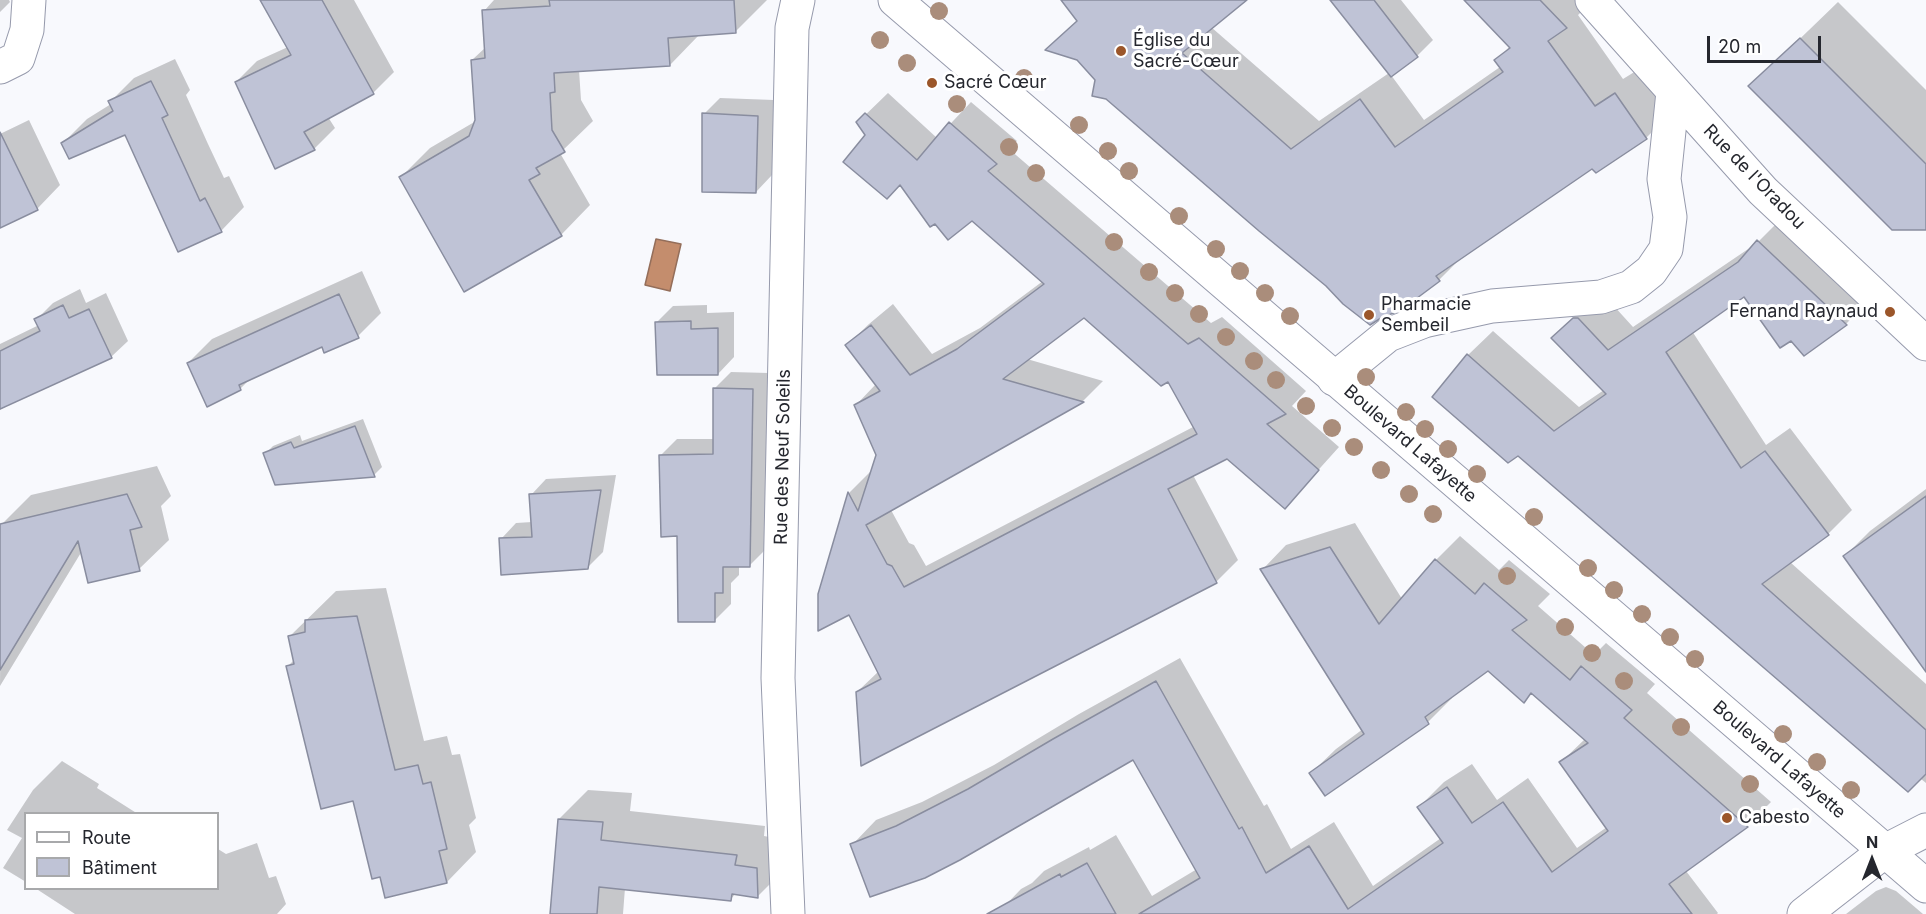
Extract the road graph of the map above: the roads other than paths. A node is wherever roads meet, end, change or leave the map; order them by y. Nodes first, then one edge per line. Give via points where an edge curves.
1 (29, 0) edge
2 (798, 0) edge
3 (895, 0) edge
4 (1592, 0) edge
5 (9, 63) edge
6 (1673, 92) junction
7 (1926, 344) edge
8 (1334, 379) junction
9 (1926, 830) edge
10 (1885, 851) junction
11 (1926, 886) edge
12 (788, 914) edge
13 (1804, 914) edge

1 - 5 street via 27,30
2 - 12 street, Rue des Neuf Soleils via 792,28 778,678
3 - 8 street, Boulevard Lafayette
4 - 6 street, Rue de l'Oradou
6 - 7 street, Rue de l'Oradou via 1763,191
6 - 8 street via 1664,179 1670,217 1666,249 1651,271 1631,287 1601,297 1492,306 1424,321 1388,335
8 - 10 street, Boulevard Lafayette
9 - 10 street
10 - 11 street, Boulevard Lafayette
10 - 13 street

